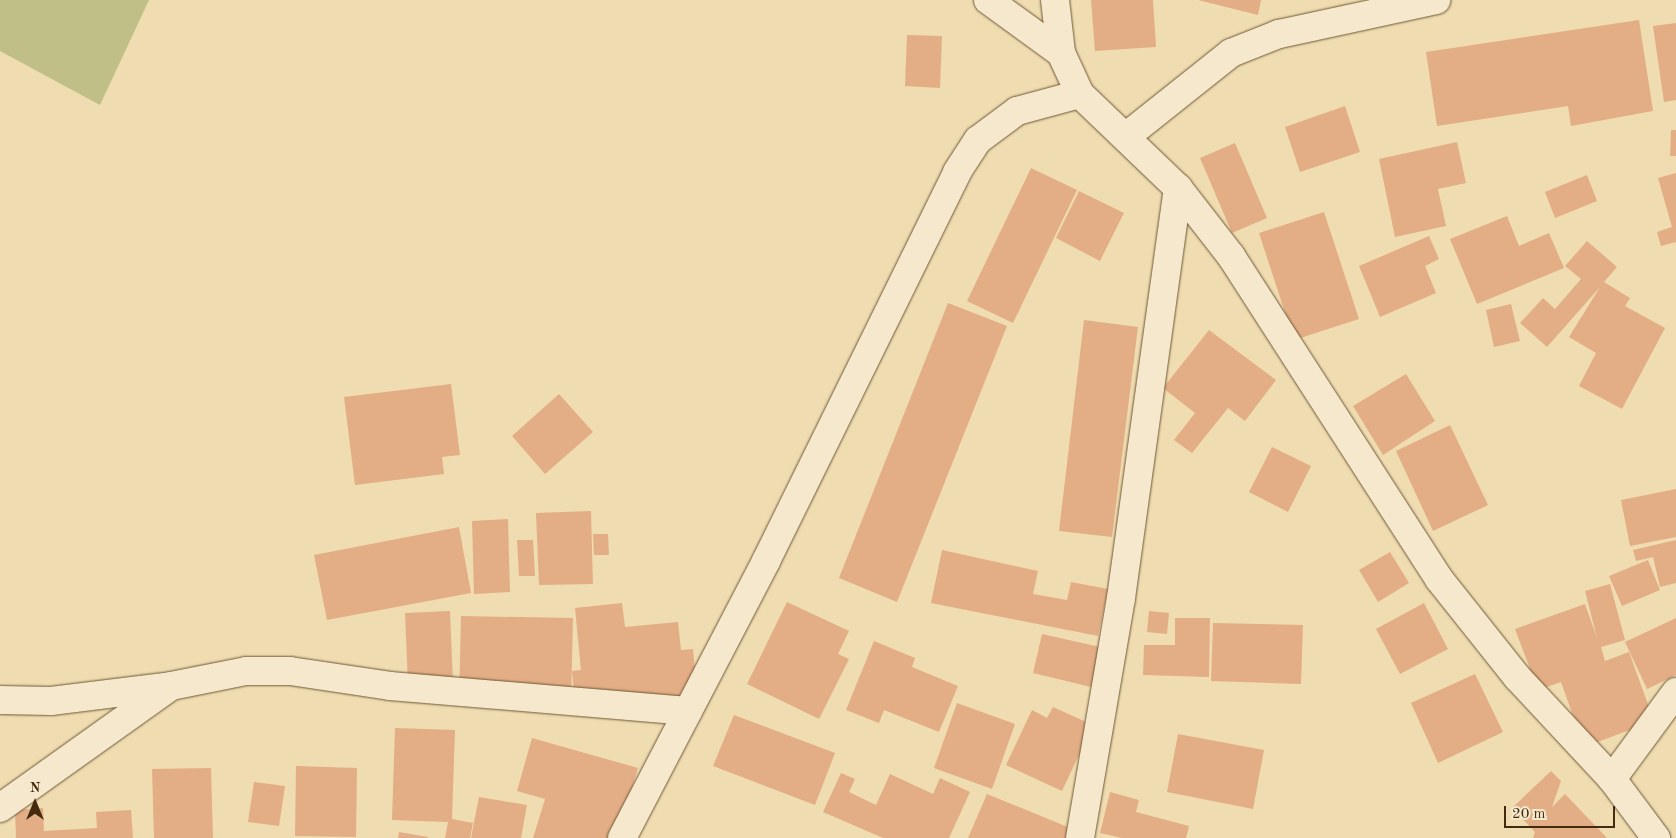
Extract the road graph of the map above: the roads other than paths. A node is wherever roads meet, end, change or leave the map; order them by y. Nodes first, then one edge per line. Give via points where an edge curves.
1 (988, 0) edge
2 (1055, 0) edge
3 (1436, 0) edge
4 (1061, 52) junction
5 (1080, 94) junction
6 (1128, 135) junction
7 (1178, 188) junction
8 (171, 686) junction
9 (1676, 692) edge
10 (0, 700) edge
11 (688, 711) junction
12 (1612, 779) junction
13 (0, 808) edge
14 (622, 838) edge
15 (1080, 838) edge
16 (1656, 838) edge

1 - 4 street
2 - 4 street
3 - 6 street via 1279,34 1231,53
4 - 5 street
5 - 6 street
5 - 11 street via 1017,111 978,140 957,172
6 - 7 street
7 - 12 street via 1231,256 1439,579 1517,678
7 - 15 street via 1121,598
8 - 10 street via 51,701
8 - 11 street via 246,671 290,671 390,686
8 - 13 street
9 - 12 street
11 - 14 street
12 - 16 street

